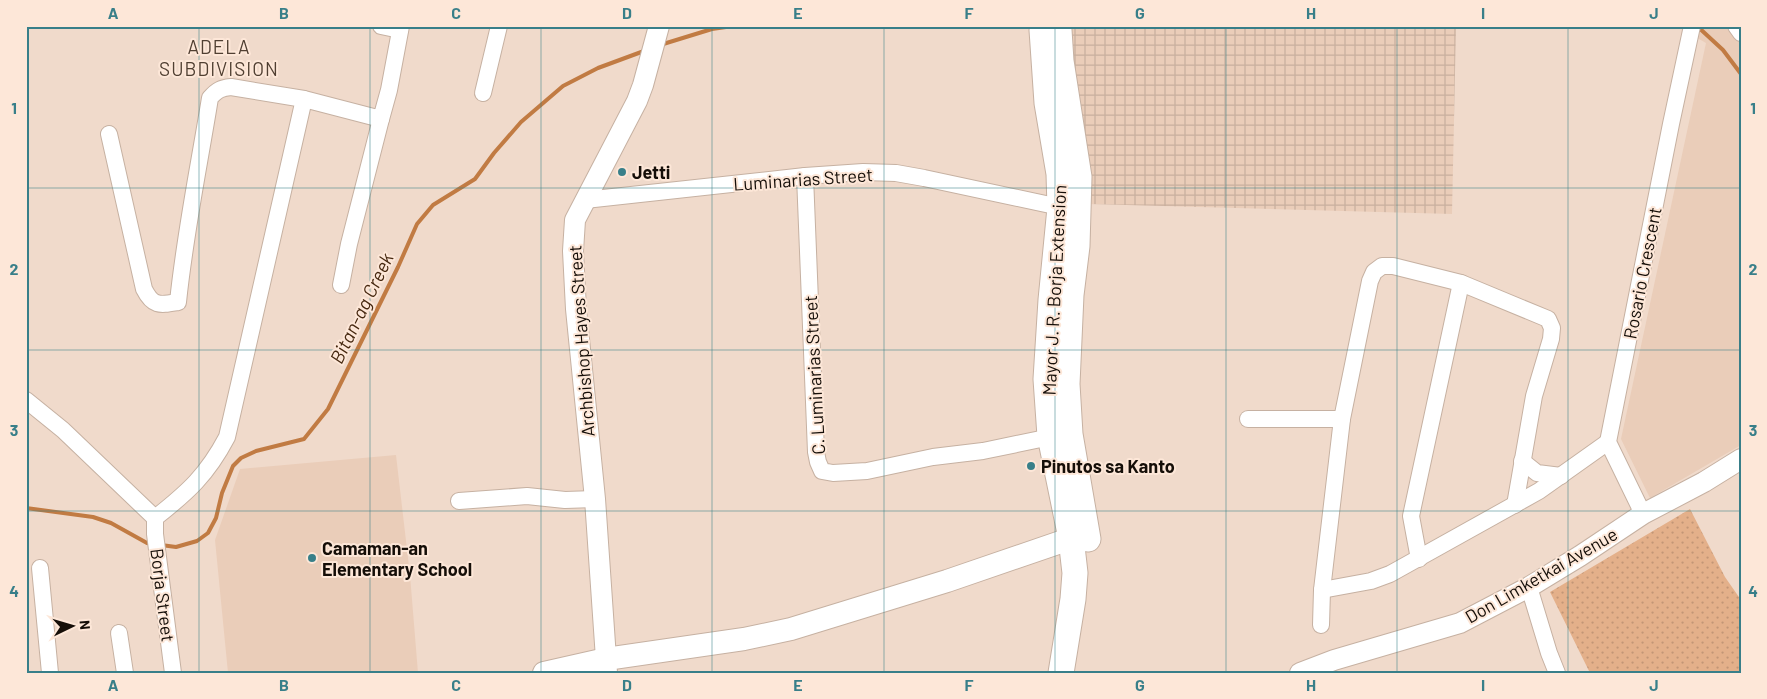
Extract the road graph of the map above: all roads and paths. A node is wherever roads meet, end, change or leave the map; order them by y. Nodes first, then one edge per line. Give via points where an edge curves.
1 (382, 26) edge
2 (499, 26) edge
3 (1045, 26) edge
4 (1057, 26) edge
5 (1736, 26) edge
6 (401, 28) edge
7 (658, 30) edge
8 (1691, 30) edge
9 (1741, 33) edge
10 (483, 93) dead end
11 (304, 99) junction
12 (381, 119) junction
13 (109, 134) dead end
14 (805, 176) junction
15 (585, 200) junction
16 (1069, 209) junction
17 (1461, 283) junction
18 (341, 285) dead end
19 (26, 400) edge
20 (1248, 419) dead end
21 (1342, 419) junction
22 (1060, 435) junction
23 (1608, 442) junction
24 (1741, 459) edge
25 (1522, 461) junction
26 (1561, 476) junction
27 (595, 499) junction
28 (459, 502) dead end
29 (1515, 505) junction
30 (1643, 514) junction
31 (155, 526) junction
32 (1079, 535) junction
33 (1418, 559) junction
34 (40, 568) dead end
35 (1529, 587) junction
36 (1322, 590) junction
37 (1320, 625) dead end
38 (119, 633) dead end
39 (607, 666) edge
40 (1337, 666) edge
41 (50, 673) edge
42 (124, 673) edge
43 (173, 673) edge
44 (544, 673) edge
45 (1061, 673) edge
46 (1077, 673) edge
47 (1300, 673) edge
48 (1557, 673) edge

1 - 6 street
2 - 10 street
3 - 16 main road, Mayor J. R. Borja Extension via 1042,30 1047,103 1059,174
4 - 16 main road, Mayor J. R. Borja Extension via 1079,177
5 - 9 street
6 - 12 street
7 - 15 street, Archbishop Hayes Street via 637,101
8 - 23 street, Rosario Crescent
11 - 12 street
11 - 13 street via 231,87 221,88 210,98 178,307 155,304 144,289
11 - 31 street via 227,437 217,457 192,488
12 - 18 street
14 - 15 street, Luminarias Street
14 - 16 street, Luminarias Street via 848,172 896,174
14 - 22 street, C. Luminarias Street via 816,452 822,471 868,470
15 - 27 street, Archbishop Hayes Street via 575,220 573,251
16 - 22 main road, Mayor J. R. Borja Extension via 1051,300 1046,379
17 - 21 street via 1393,266 1382,266 1374,272
17 - 25 street via 1548,319 1552,328 1534,396
17 - 33 street via 1411,516
19 - 31 street via 70,437
20 - 21 street
21 - 36 street
22 - 32 main road, Mayor J. R. Borja Extension
23 - 26 street
23 - 30 street
24 - 30 street, Don Limketkai Avenue
25 - 26 street via 1537,473
25 - 29 street
26 - 29 street
27 - 28 street via 527,496
27 - 39 street, Archbishop Hayes Street
29 - 33 street
30 - 35 street, Don Limketkai Avenue
31 - 43 street, Borja Street
32 - 39 main road via 947,581 792,629
32 - 45 main road, Mayor J. R. Borja Extension
32 - 46 main road, Mayor J. R. Borja Extension via 1091,572 1090,602
33 - 36 street via 1371,581
34 - 41 street
35 - 40 street, Don Limketkai Avenue via 1460,622
35 - 48 street
36 - 37 street
38 - 42 street
39 - 44 main road
40 - 47 street, Don Limketkai Avenue

